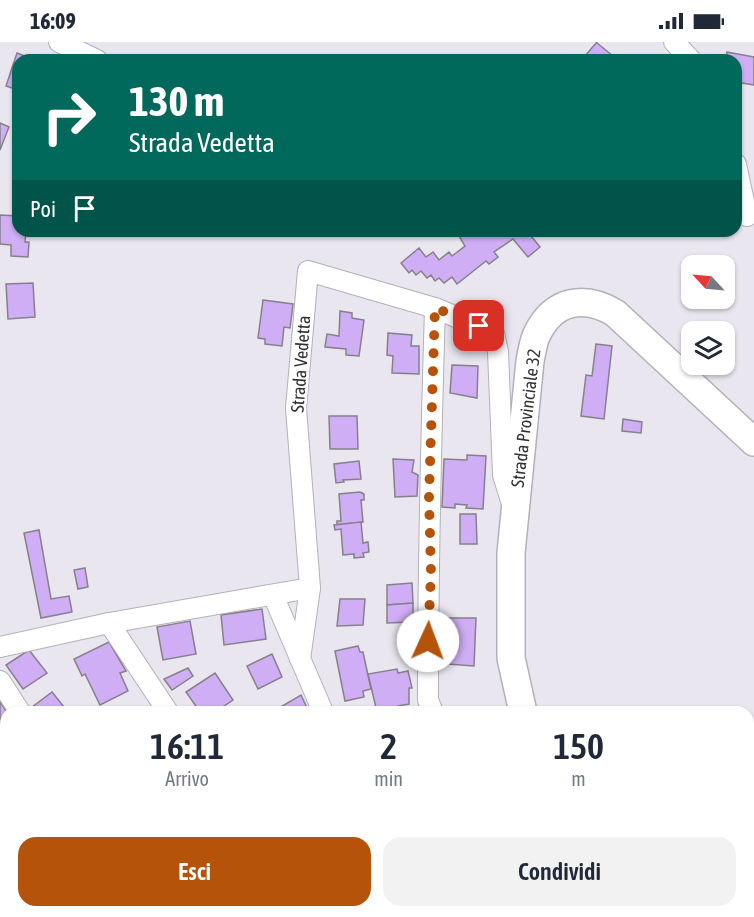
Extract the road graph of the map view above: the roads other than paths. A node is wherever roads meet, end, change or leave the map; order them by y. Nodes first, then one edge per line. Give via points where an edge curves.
1 (59, 42) edge
2 (674, 42) edge
3 (84, 54) edge
4 (685, 54) edge
5 (742, 192) edge
6 (747, 216) dead end
7 (435, 308) junction
8 (754, 442) edge
9 (516, 513) junction
10 (310, 588) junction
11 (273, 595) junction
12 (109, 623) junction
13 (0, 647) edge
14 (300, 659) junction
15 (0, 681) edge
16 (16, 706) edge
17 (164, 706) edge
18 (320, 706) edge
19 (430, 706) edge
20 (522, 706) edge

1 - 3 street
2 - 4 street
5 - 6 street
7 - 9 street, Strada Vedetta via 494,333 503,475
7 - 10 street, Strada Vedetta via 309,271 297,408
7 - 19 street via 429,497
8 - 9 main road, Strada Provinciale 32 via 615,313 599,303 569,303 550,316 537,334 530,361
9 - 20 main road, Strada Provinciale 32 via 511,553 511,658
10 - 11 street
10 - 14 street, Strada Vedetta
11 - 12 street
11 - 14 street
12 - 13 street
12 - 17 street
14 - 18 street
15 - 16 street

